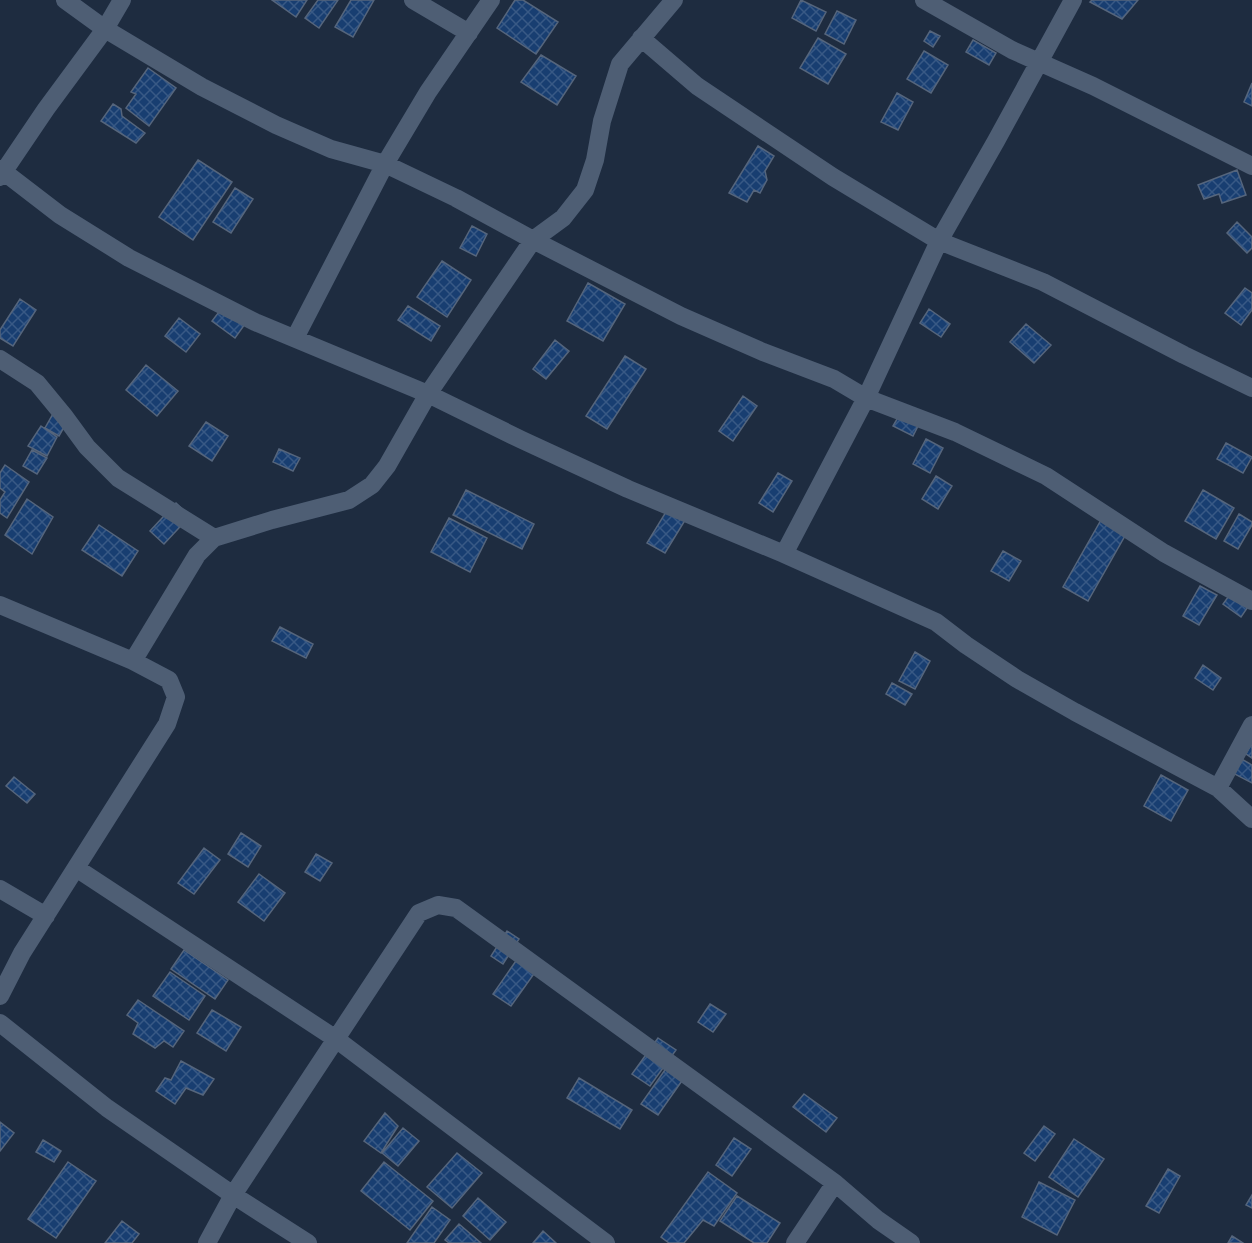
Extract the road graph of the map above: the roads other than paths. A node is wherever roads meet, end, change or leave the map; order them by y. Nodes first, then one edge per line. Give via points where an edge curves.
1 (65, 0) edge
2 (122, 0) edge
3 (413, 0) edge
4 (492, 0) edge
5 (674, 0) edge
6 (924, 0) edge
7 (1073, 0) edge
8 (105, 28) junction
9 (469, 33) junction
10 (641, 38) junction
11 (1040, 62) junction
12 (385, 164) junction
13 (1252, 166) edge
14 (1, 173) edge
15 (533, 240) junction
16 (939, 241) junction
17 (295, 338) junction
18 (0, 359) edge
19 (1252, 388) edge
20 (428, 394) junction
21 (866, 398) junction
22 (214, 538) junction
23 (784, 554) junction
24 (1252, 601) edge
25 (0, 605) edge
26 (133, 661) junction
27 (1252, 724) edge
28 (1218, 789) junction
29 (1252, 819) edge
30 (76, 868) junction
31 (0, 889) edge
32 (45, 916) junction
33 (0, 996) edge
34 (0, 1023) edge
35 (336, 1039) junction
36 (835, 1183) junction
37 (232, 1195) junction
38 (207, 1243) edge
39 (308, 1243) edge
40 (606, 1243) edge
41 (795, 1243) edge
42 (911, 1243) edge

1 - 8 street
2 - 8 street
3 - 9 street
4 - 9 street
5 - 10 street
6 - 11 street
7 - 11 street
8 - 12 street via 202,87 276,125 331,149
8 - 14 street
9 - 12 street
10 - 15 street via 620,64 585,190 563,218
10 - 16 street via 697,86 833,177
11 - 13 street
11 - 16 street
12 - 15 street
12 - 17 street
14 - 17 street via 129,258
15 - 20 street
15 - 21 street via 681,316 834,379
16 - 19 street via 1043,282
16 - 21 street
17 - 20 street
18 - 22 street via 38,383 87,447 118,478
20 - 22 street via 372,485 349,500
20 - 23 street via 628,489
21 - 23 street
21 - 24 street via 955,432 1046,476 1164,553
22 - 26 street via 197,555
23 - 28 street via 936,622 1027,684
25 - 26 street
26 - 30 street via 169,680 176,697 167,724
27 - 28 street
28 - 29 street
30 - 32 street
30 - 35 street
31 - 32 street
32 - 33 street
34 - 37 street via 108,1108
35 - 36 street via 420,913 438,904 456,908
35 - 37 street
35 - 40 street
36 - 41 street
36 - 42 street
37 - 38 street
37 - 39 street

